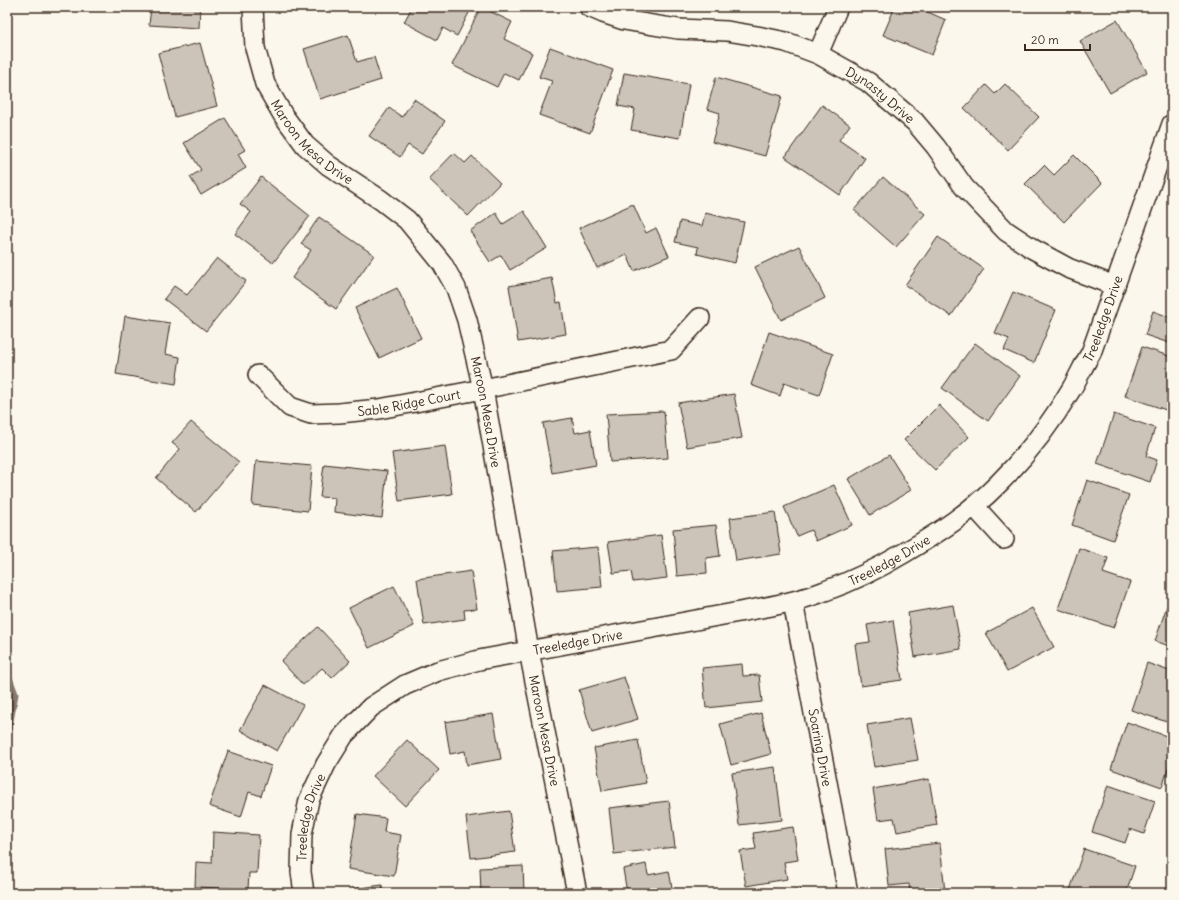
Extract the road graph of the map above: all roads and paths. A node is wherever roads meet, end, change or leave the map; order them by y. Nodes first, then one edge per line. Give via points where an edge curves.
1 (253, 7) edge
2 (589, 7) edge
3 (838, 7) edge
4 (818, 54) junction
5 (1172, 124) edge
6 (1115, 286) junction
7 (700, 318) dead end
8 (258, 375) dead end
9 (483, 389) junction
10 (974, 506) junction
11 (1004, 539) dead end
12 (793, 602) junction
13 (529, 651) junction
14 (304, 893) edge
15 (577, 893) edge
16 (848, 893) edge

1 - 9 street, Maroon Mesa Drive via 255,48 265,84 283,115 306,144 328,165 407,220 442,263 456,288 467,320
2 - 4 street, Dynasty Drive via 624,20 653,26 727,31 757,36 786,42
3 - 4 street
4 - 6 street, Dynasty Drive via 868,82 915,122 964,187 1006,231 1033,250 1068,268
5 - 6 street, Treeledge Drive
6 - 10 street, Treeledge Drive via 1091,353 1053,417 999,483
7 - 9 street, Sable Ridge Court via 671,350
8 - 9 street, Sable Ridge Court via 290,407 310,414 379,408
9 - 13 street, Maroon Mesa Drive
10 - 11 street
10 - 12 street, Treeledge Drive via 947,527 888,563 825,592
12 - 13 street, Treeledge Drive
12 - 16 street, Soaring Drive
13 - 14 street, Treeledge Drive via 478,660 438,671 405,685 372,707 344,735 326,764 309,800 302,834 301,872
13 - 15 street, Maroon Mesa Drive

